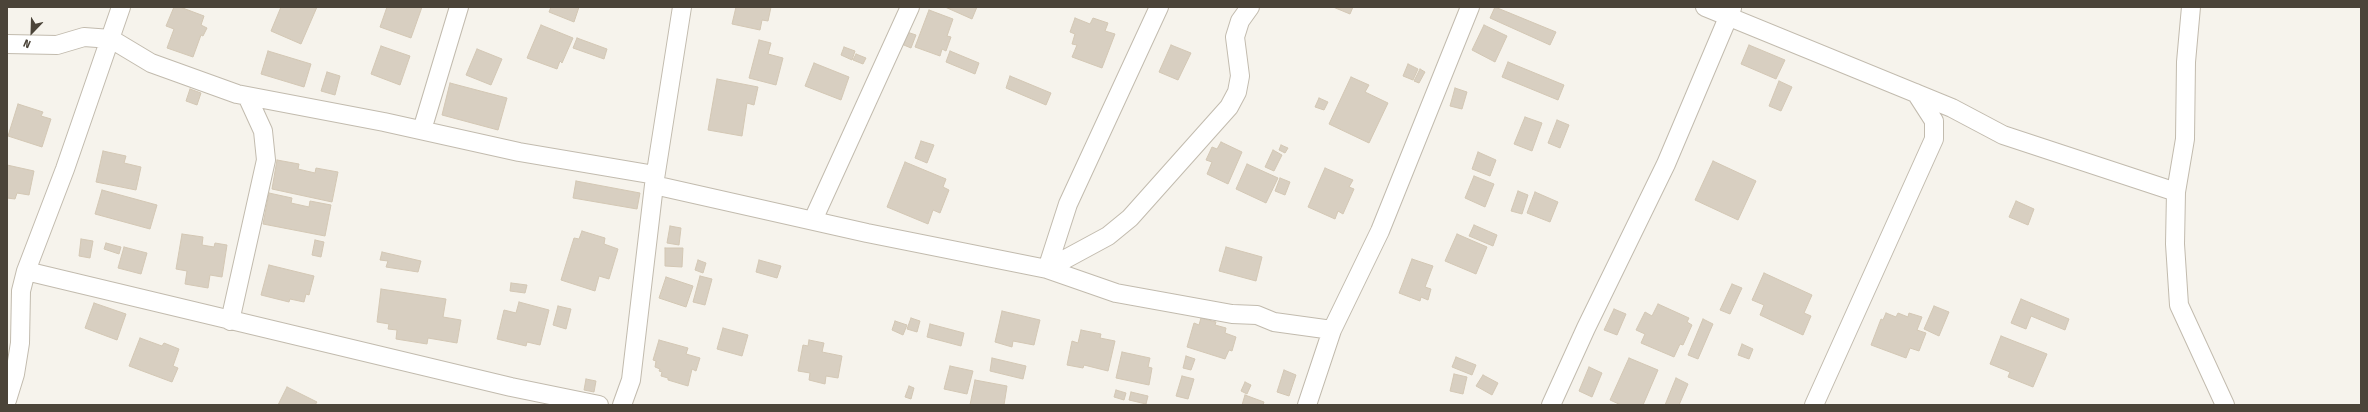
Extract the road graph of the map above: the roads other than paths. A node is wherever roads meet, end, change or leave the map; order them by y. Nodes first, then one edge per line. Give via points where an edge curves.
1 (121, 7) edge
2 (459, 7) edge
3 (682, 7) edge
4 (910, 7) edge
5 (1159, 7) edge
6 (1250, 7) edge
7 (1470, 7) edge
8 (1704, 7) edge
9 (2191, 7) edge
10 (1731, 12) edge
11 (111, 39) junction
12 (7, 44) edge
13 (1916, 94) junction
14 (247, 96) junction
15 (422, 130) junction
16 (654, 180) junction
17 (2176, 192) junction
18 (813, 220) junction
19 (1047, 269) junction
20 (26, 271) junction
21 (12, 294) edge
22 (230, 321) junction
23 (1332, 330) junction
24 (7, 400) edge
25 (599, 405) edge
26 (622, 405) edge
27 (1307, 405) edge
28 (1552, 405) edge
29 (1814, 405) edge
30 (2224, 405) edge

1 - 11 street
2 - 15 street
3 - 16 street
4 - 18 street
5 - 19 street via 1068,204
6 - 19 street via 1240,21 1235,37 1240,76 1237,92 1229,107 1130,218 1108,236
7 - 23 street via 1380,230
8 - 10 street
9 - 17 street via 2186,62 2185,139
10 - 13 street
10 - 28 street via 1666,164 1586,328
11 - 12 street via 84,37 57,45
11 - 14 street via 151,63
11 - 20 street
13 - 17 street via 1952,108 2004,135
13 - 29 street via 1934,121 1934,139
14 - 15 street
14 - 22 street via 262,131 266,160
15 - 16 street
16 - 18 street
16 - 26 street via 631,380
17 - 30 street via 2175,244 2179,305
18 - 19 street
19 - 23 street via 1116,294
20 - 21 street
20 - 22 street
21 - 24 street via 20,343 15,374
22 - 25 street
23 - 27 street

